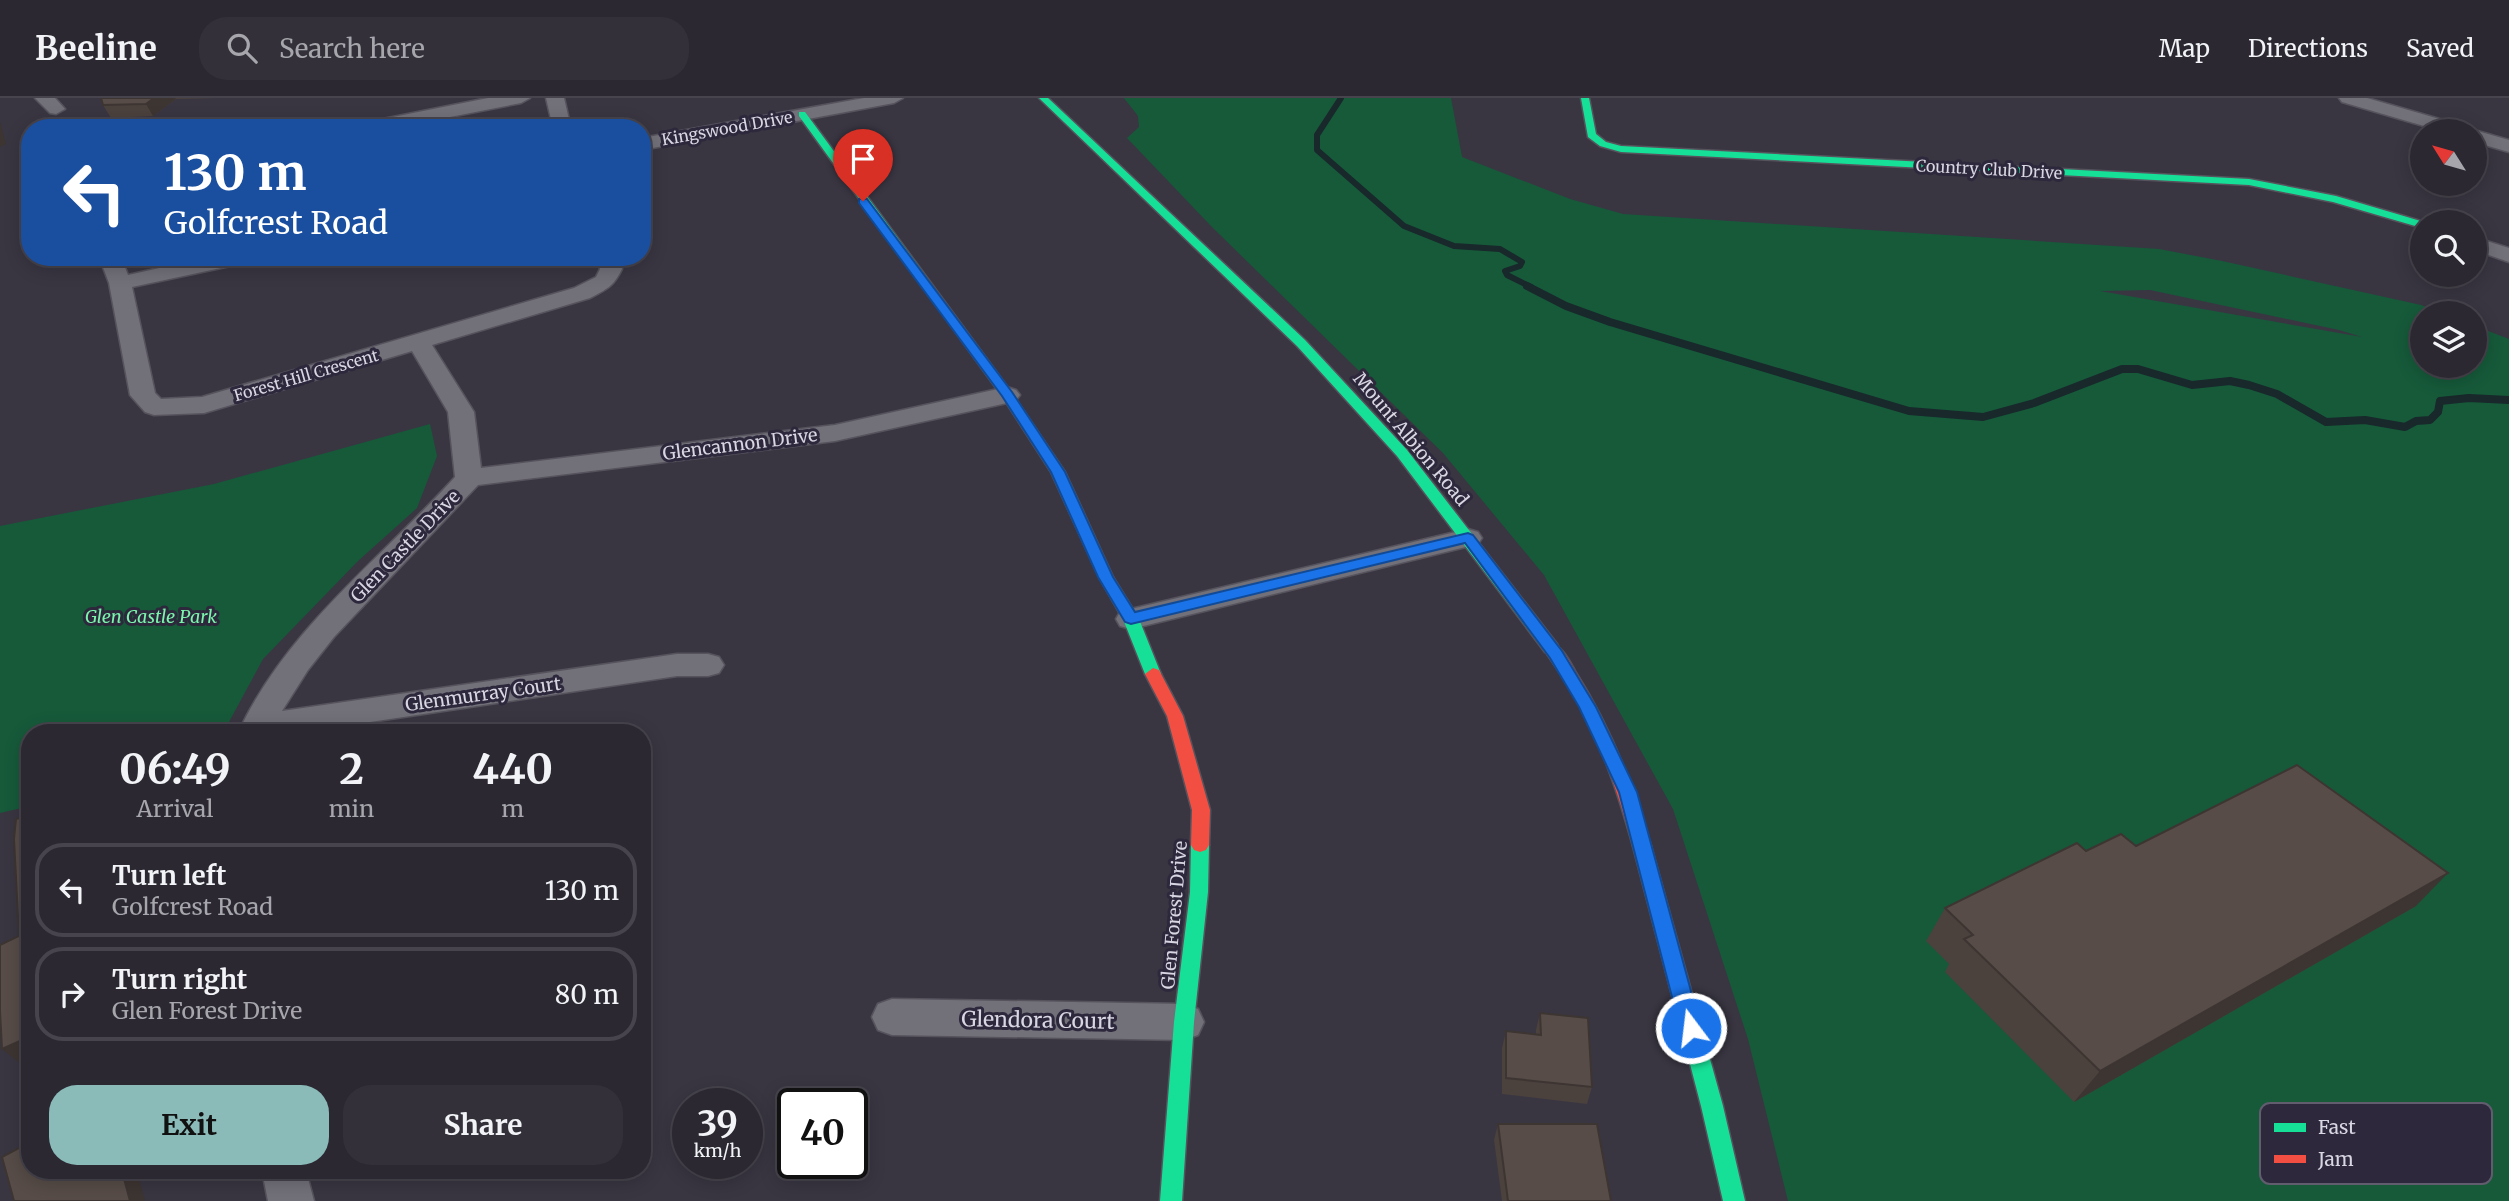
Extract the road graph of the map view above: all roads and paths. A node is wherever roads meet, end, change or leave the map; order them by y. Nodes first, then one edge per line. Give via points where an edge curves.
1 (521, 98) edge
2 (555, 98) edge
3 (894, 98) edge
4 (1043, 98) edge
5 (1586, 98) edge
6 (2348, 98) edge
7 (802, 114) junction
8 (408, 119) edge
9 (560, 119) edge
10 (2419, 119) edge
11 (2487, 140) edge
12 (651, 142) edge
13 (2509, 146) edge
14 (2410, 221) edge
15 (2487, 247) edge
16 (2509, 255) edge
17 (113, 266) edge
18 (199, 266) edge
19 (606, 269) edge
20 (120, 283) junction
21 (418, 342) junction
22 (1007, 395) junction
23 (469, 478) junction
24 (1468, 538) junction
25 (1131, 618) junction
26 (708, 665) dead end
27 (260, 724) edge
28 (296, 724) edge
29 (892, 1017) dead end
30 (1184, 1022) junction
31 (286, 1179) edge
32 (291, 1201) edge
33 (1171, 1201) edge
34 (1734, 1201) edge

1 - 8 street
2 - 9 street
3 - 7 street, Kingswood Drive
4 - 24 street, Mount Albion Road via 1301,343 1402,453
5 - 14 street, Country Club Drive via 1591,135 1621,149 2249,182 2343,198
6 - 10 street
7 - 12 street, Kingswood Drive
7 - 22 street, Glen Forest Drive
11 - 13 street
15 - 16 street
17 - 20 street, Forest Hill Crescent
18 - 20 street
19 - 21 street, Forest Hill Crescent via 582,293
20 - 21 street, Forest Hill Crescent via 143,396 154,407 204,405
21 - 23 street, Glen Castle Drive via 461,412
22 - 23 street, Glencannon Drive via 835,433
22 - 25 street, Glen Forest Drive via 1058,472 1105,577
23 - 27 street, Glen Castle Drive via 436,518 320,633 279,688
24 - 25 street
24 - 34 street, Mount Albion Road via 1556,654 1588,707 1628,792
25 - 30 street, Glen Forest Drive via 1175,716 1201,810 1199,892
26 - 28 street, Glenmurray Court via 677,665
29 - 30 street, Glendora Court
30 - 33 street, Glen Forest Drive
31 - 32 street

